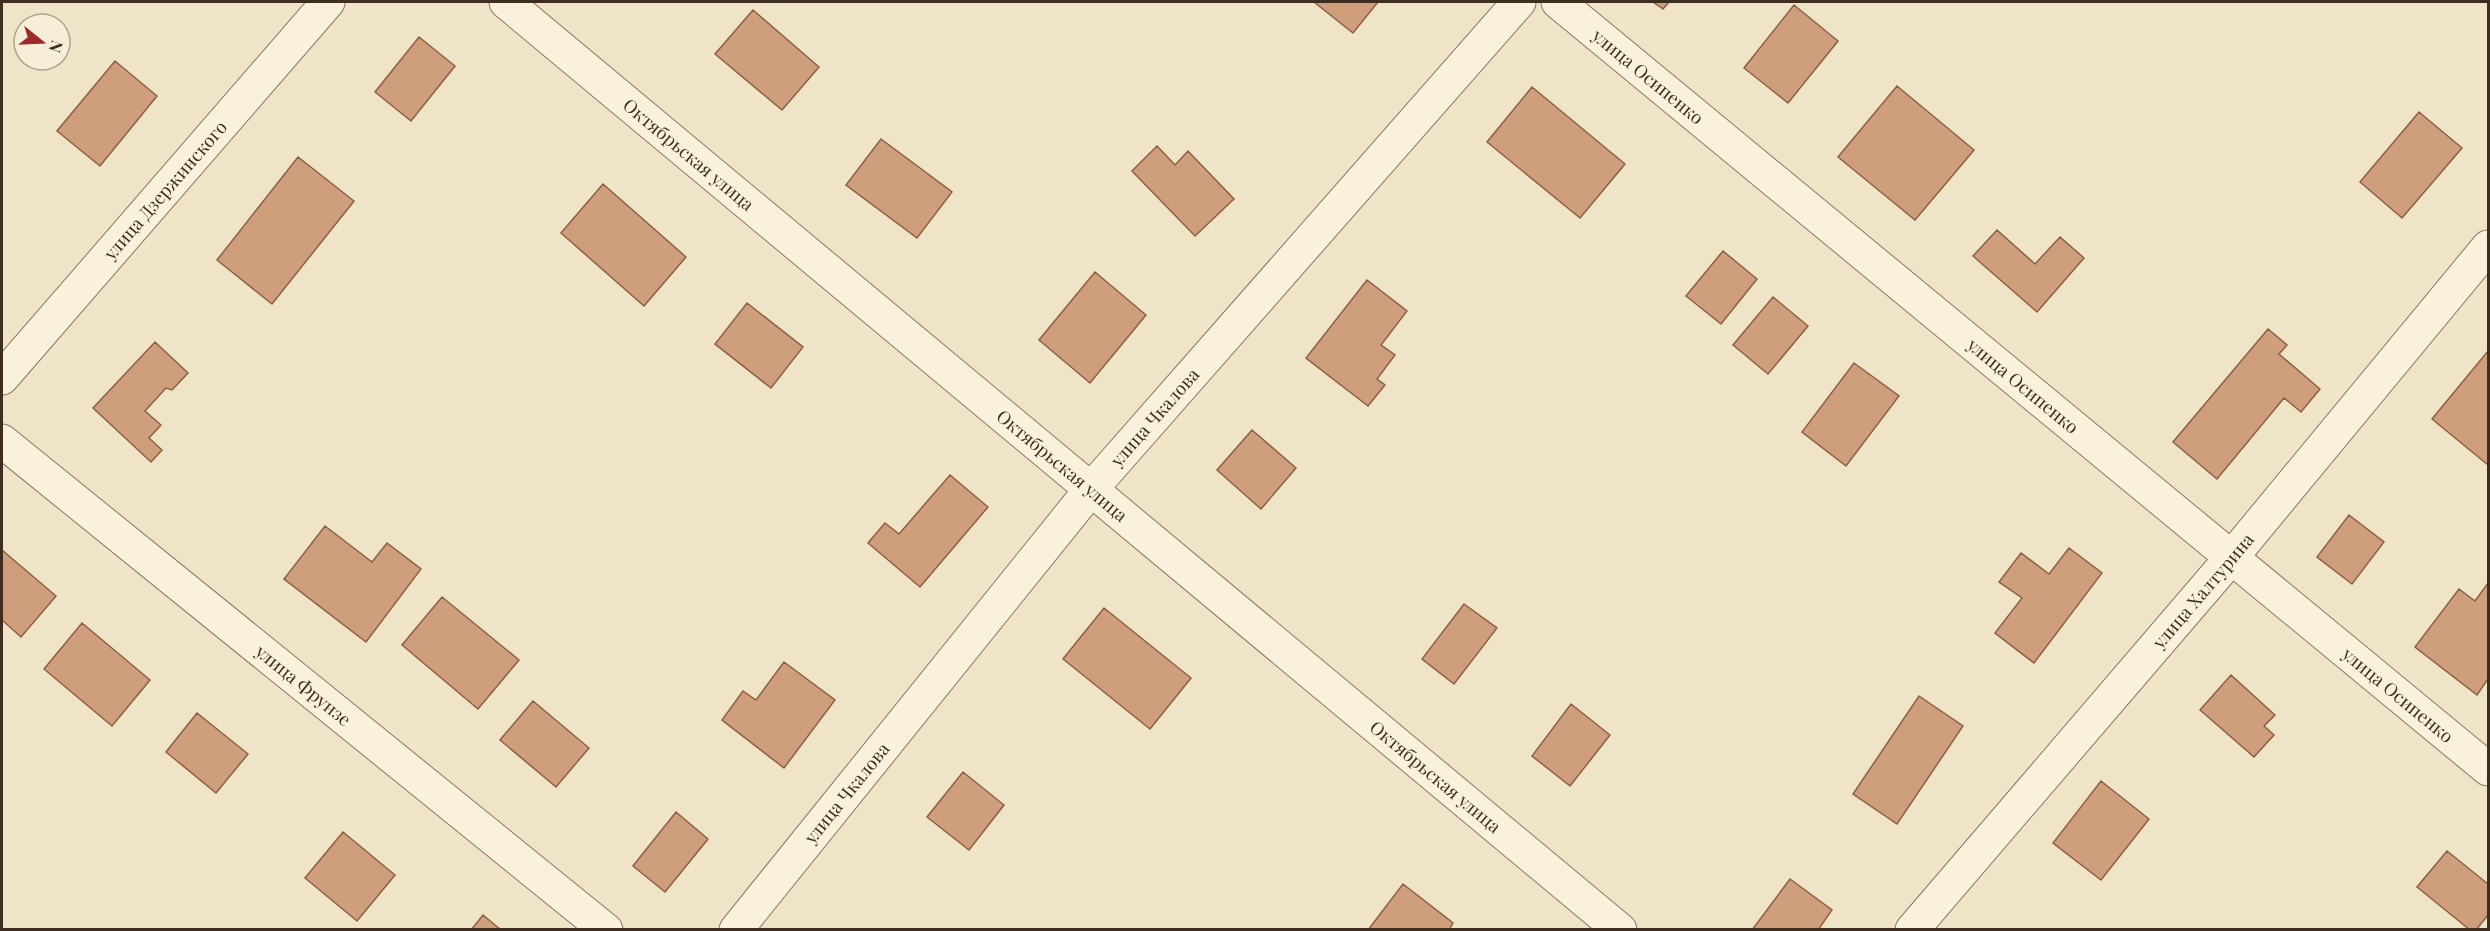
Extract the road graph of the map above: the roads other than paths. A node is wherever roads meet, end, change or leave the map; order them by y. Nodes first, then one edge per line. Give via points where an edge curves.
1 (328, 2) edge
2 (506, 2) edge
3 (1519, 2) edge
4 (1558, 2) edge
5 (2488, 247) edge
6 (2, 378) edge
7 (2, 441) edge
8 (1092, 488) junction
9 (2231, 558) junction
10 (2488, 769) edge
11 (606, 930) edge
12 (736, 930) edge
13 (1620, 930) edge
14 (1912, 930) edge

1 - 6 street, улица Дзержинского
2 - 8 street, Октябрьская улица
3 - 8 street, улица Чкалова
4 - 9 street, улица Осипенко
5 - 9 street, улица Халтурина
7 - 11 street, улица Фрунзе
8 - 12 street, улица Чкалова
8 - 13 street, Октябрьская улица
9 - 10 street, улица Осипенко
9 - 14 street, улица Халтурина

